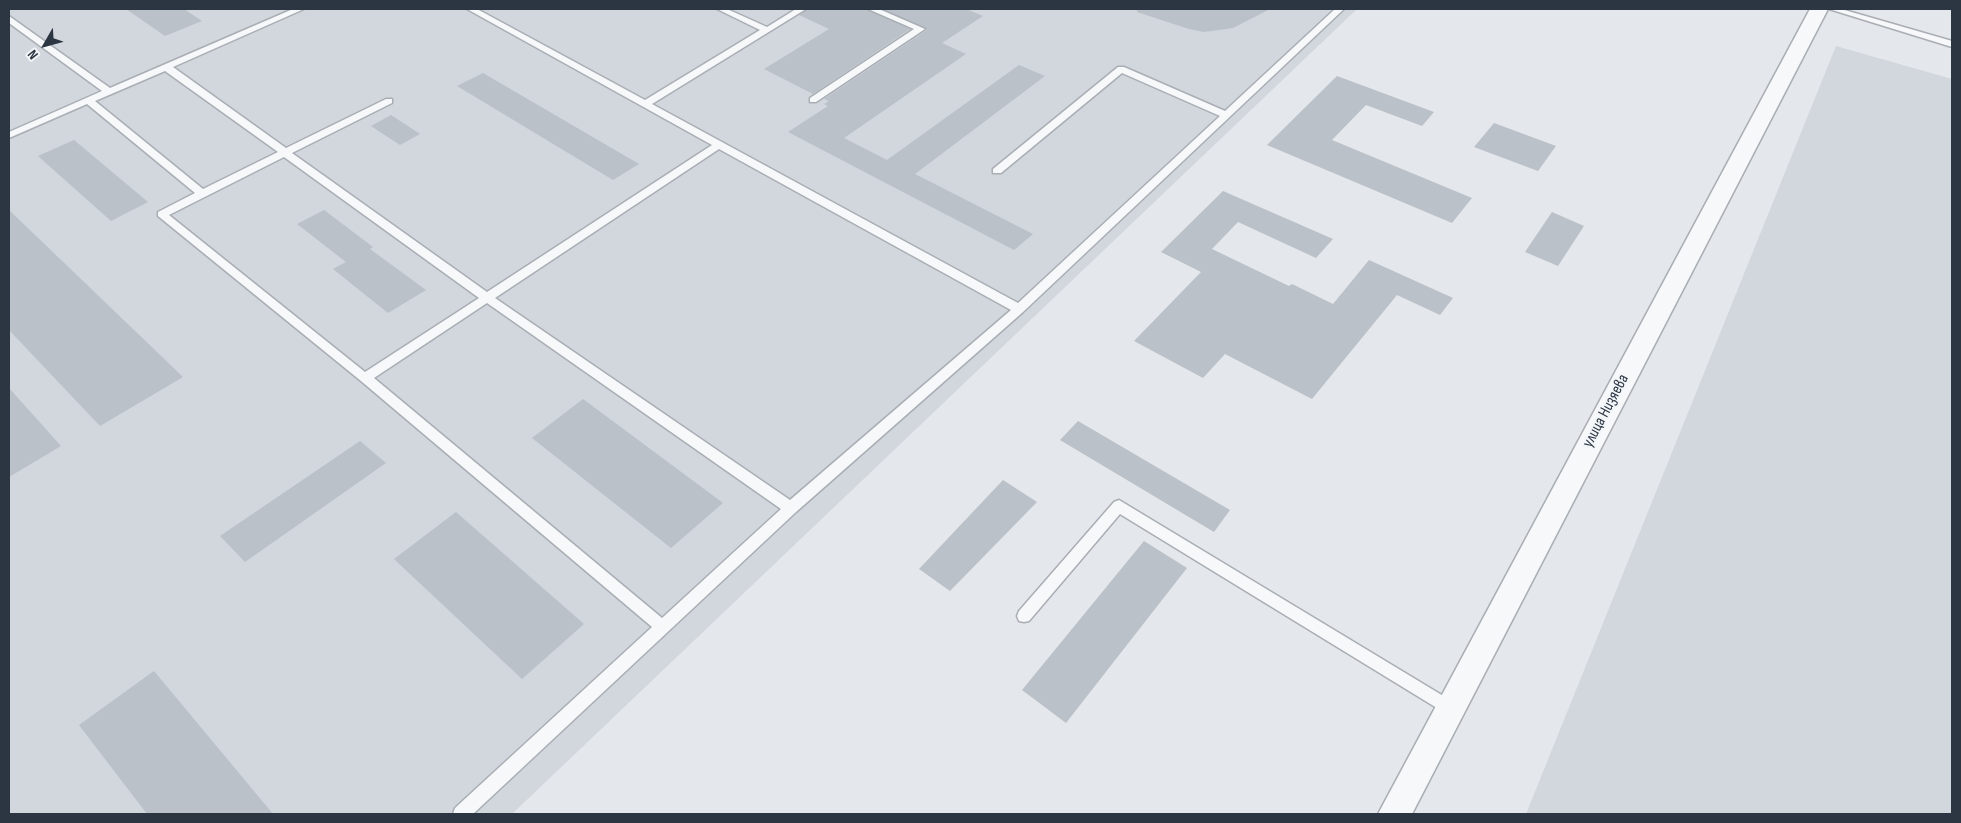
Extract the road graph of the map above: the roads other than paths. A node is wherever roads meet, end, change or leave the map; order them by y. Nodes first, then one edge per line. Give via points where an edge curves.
1 (300, 9) edge
2 (471, 9) edge
3 (721, 9) edge
4 (802, 9) edge
5 (872, 9) edge
6 (1340, 9) edge
7 (1819, 9) edge
8 (1833, 9) edge
9 (9, 19) edge
10 (766, 30) junction
11 (1952, 44) edge
12 (166, 67) junction
13 (109, 92) junction
14 (813, 100) dead end
15 (88, 101) junction
16 (389, 101) dead end
17 (646, 104) junction
18 (1227, 114) junction
19 (9, 135) edge
20 (719, 145) junction
21 (284, 152) junction
22 (997, 171) dead end
23 (201, 193) junction
24 (487, 298) junction
25 (1019, 309) junction
26 (365, 378) junction
27 (790, 508) junction
28 (1024, 616) dead end
29 (662, 627) junction
30 (1450, 708) junction
31 (461, 814) edge
32 (1394, 814) edge

1 - 12 lane
2 - 17 lane
3 - 10 lane
4 - 10 lane
5 - 14 lane via 921,29
6 - 18 lane
7 - 30 street, улица Низяева
8 - 11 lane
9 - 13 lane
10 - 17 lane
12 - 13 lane
12 - 21 lane
13 - 15 lane
15 - 19 lane
15 - 23 lane
16 - 21 lane
17 - 20 lane
18 - 22 lane via 1121,70
18 - 25 lane
20 - 24 lane
20 - 25 lane
21 - 23 lane
21 - 24 lane
23 - 26 lane via 162,214
24 - 26 lane
24 - 27 lane
25 - 27 lane
26 - 29 lane
27 - 29 lane
28 - 30 lane via 1119,506
29 - 31 lane
30 - 32 street, улица Низяева

